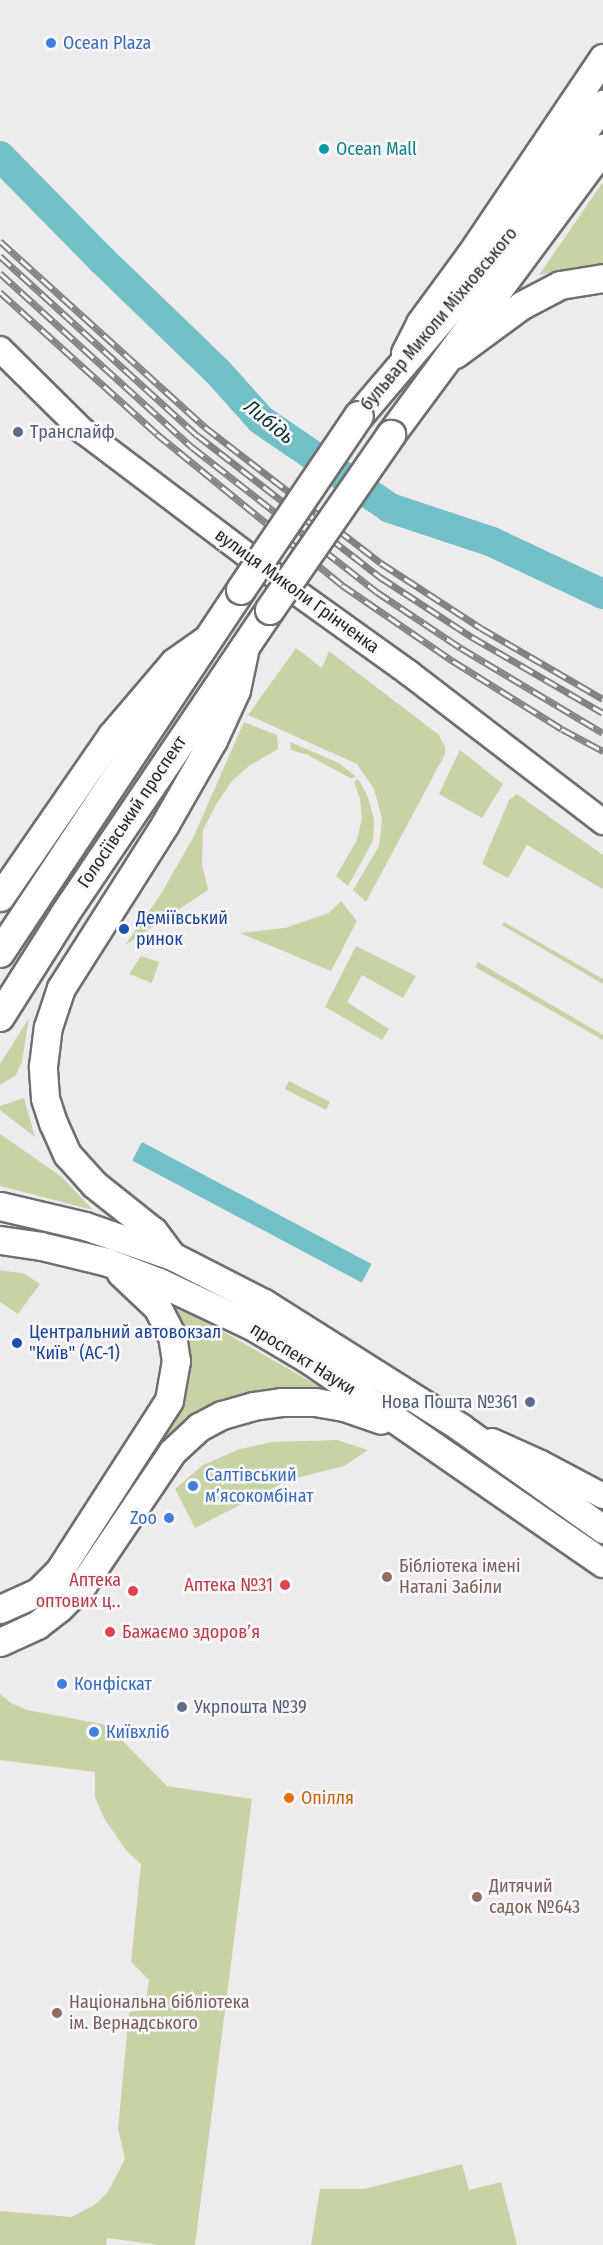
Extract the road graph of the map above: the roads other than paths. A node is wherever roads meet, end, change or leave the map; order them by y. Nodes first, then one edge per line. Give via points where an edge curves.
1 (603, 58) edge
2 (603, 105) edge
3 (603, 149) edge
4 (503, 266) junction
5 (603, 278) edge
6 (0, 350) edge
7 (447, 360) junction
8 (396, 371) junction
9 (241, 590) joint
10 (270, 610) joint
11 (210, 637) junction
12 (247, 641) junction
13 (603, 822) edge
14 (0, 897) edge
15 (0, 953) edge
16 (0, 1017) edge
17 (0, 1206) edge
18 (0, 1240) edge
19 (172, 1256) junction
20 (107, 1262) junction
21 (460, 1427) junction
22 (416, 1433) junction
23 (603, 1496) edge
24 (603, 1529) edge
25 (603, 1563) edge
26 (0, 1609) edge
27 (0, 1642) edge

1 - 8 main road via 420,323
2 - 4 highway, бульвар Миколи Міхновського
3 - 4 highway, бульвар Миколи Міхновського
4 - 7 highway, бульвар Миколи Міхновського
4 - 8 highway, бульвар Миколи Міхновського
5 - 7 main road via 560,285 531,300
6 - 13 main road, вулиця Миколи Грінченка via 82,431
7 - 10 highway, бульвар Миколи Міхновського, bridge
8 - 9 highway, бульвар Миколи Міхновського, bridge via 358,416
9 - 11 highway, Голосіївський проспект
10 - 12 highway, Голосіївський проспект
11 - 14 main road via 174,663 111,736
11 - 15 highway, Голосіївський проспект
12 - 16 highway, Голосіївський проспект
12 - 19 main road via 236,690 213,740 61,988 48,1027 43,1066 45,1098 68,1154 94,1184 153,1231
17 - 19 main road, проспект Науки via 85,1226
18 - 20 main road, проспект Науки
19 - 21 main road, проспект Науки via 264,1303
20 - 22 main road, проспект Науки via 252,1326
20 - 26 main road via 157,1307 171,1336 175,1380 169,1400 59,1571 38,1592
21 - 23 main road, проспект Науки
21 - 24 main road, проспект Науки
22 - 25 main road, проспект Науки
22 - 27 main road via 344,1407 315,1402 262,1404 222,1415 199,1427 172,1452 83,1584 37,1624

